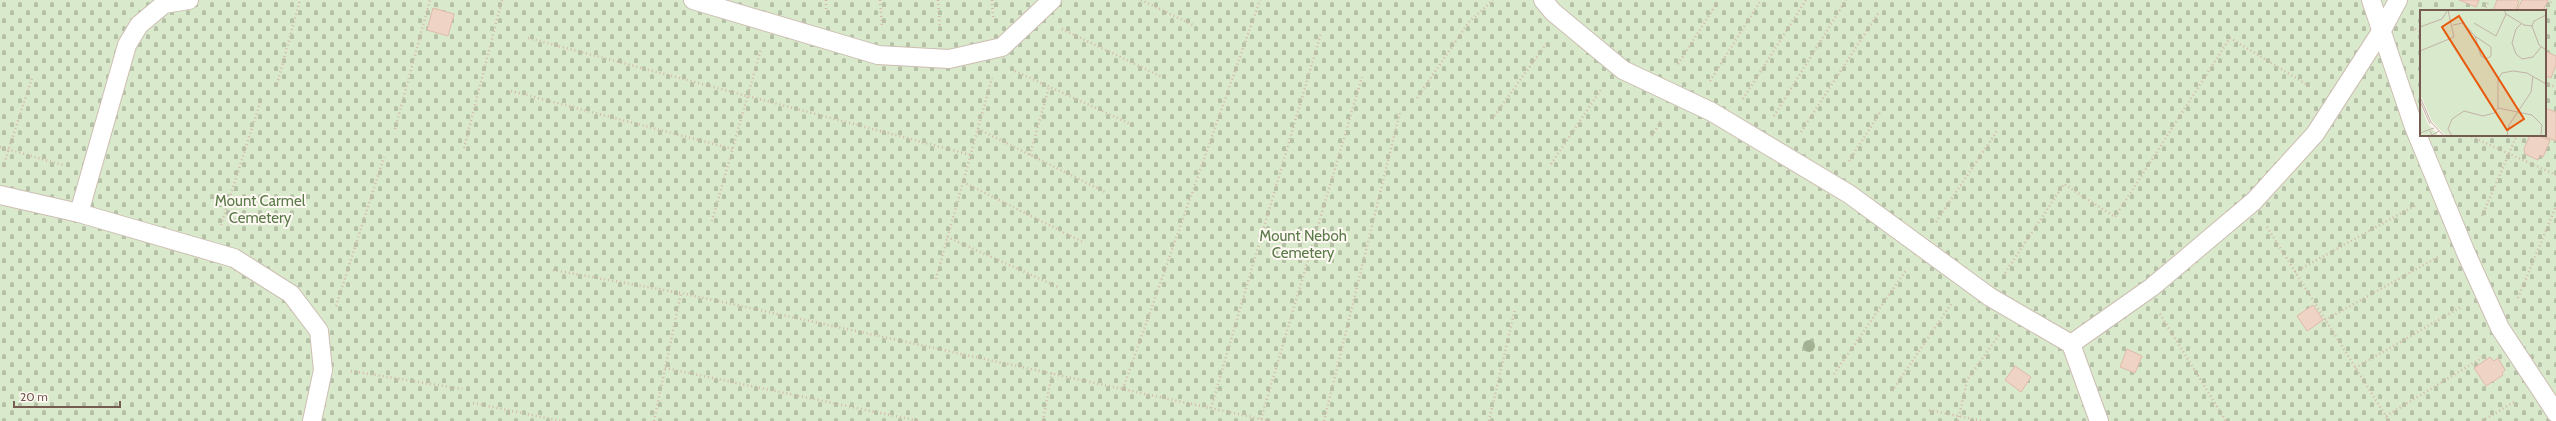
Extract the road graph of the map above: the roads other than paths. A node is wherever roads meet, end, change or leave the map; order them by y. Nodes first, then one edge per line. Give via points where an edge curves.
1 (189, 0) edge
2 (693, 0) edge
3 (1052, 0) edge
4 (1543, 0) edge
5 (2371, 0) edge
6 (2398, 0) edge
7 (2382, 30) junction
8 (0, 195) edge
9 (79, 213) junction
10 (2071, 344) junction
11 (2556, 412) edge
12 (312, 421) edge
13 (2099, 421) edge

1 - 9 lane via 164,4 139,25 127,45
2 - 3 lane via 878,54 949,59 999,54
4 - 10 lane via 1617,65 1728,121 1786,156 1833,185 1990,297
5 - 7 lane
6 - 7 lane
7 - 10 lane via 2315,134 2246,208 2152,287
7 - 11 lane via 2414,127 2466,253 2503,333
8 - 9 lane
9 - 12 lane via 234,258 292,294 319,331 322,367
10 - 13 lane

